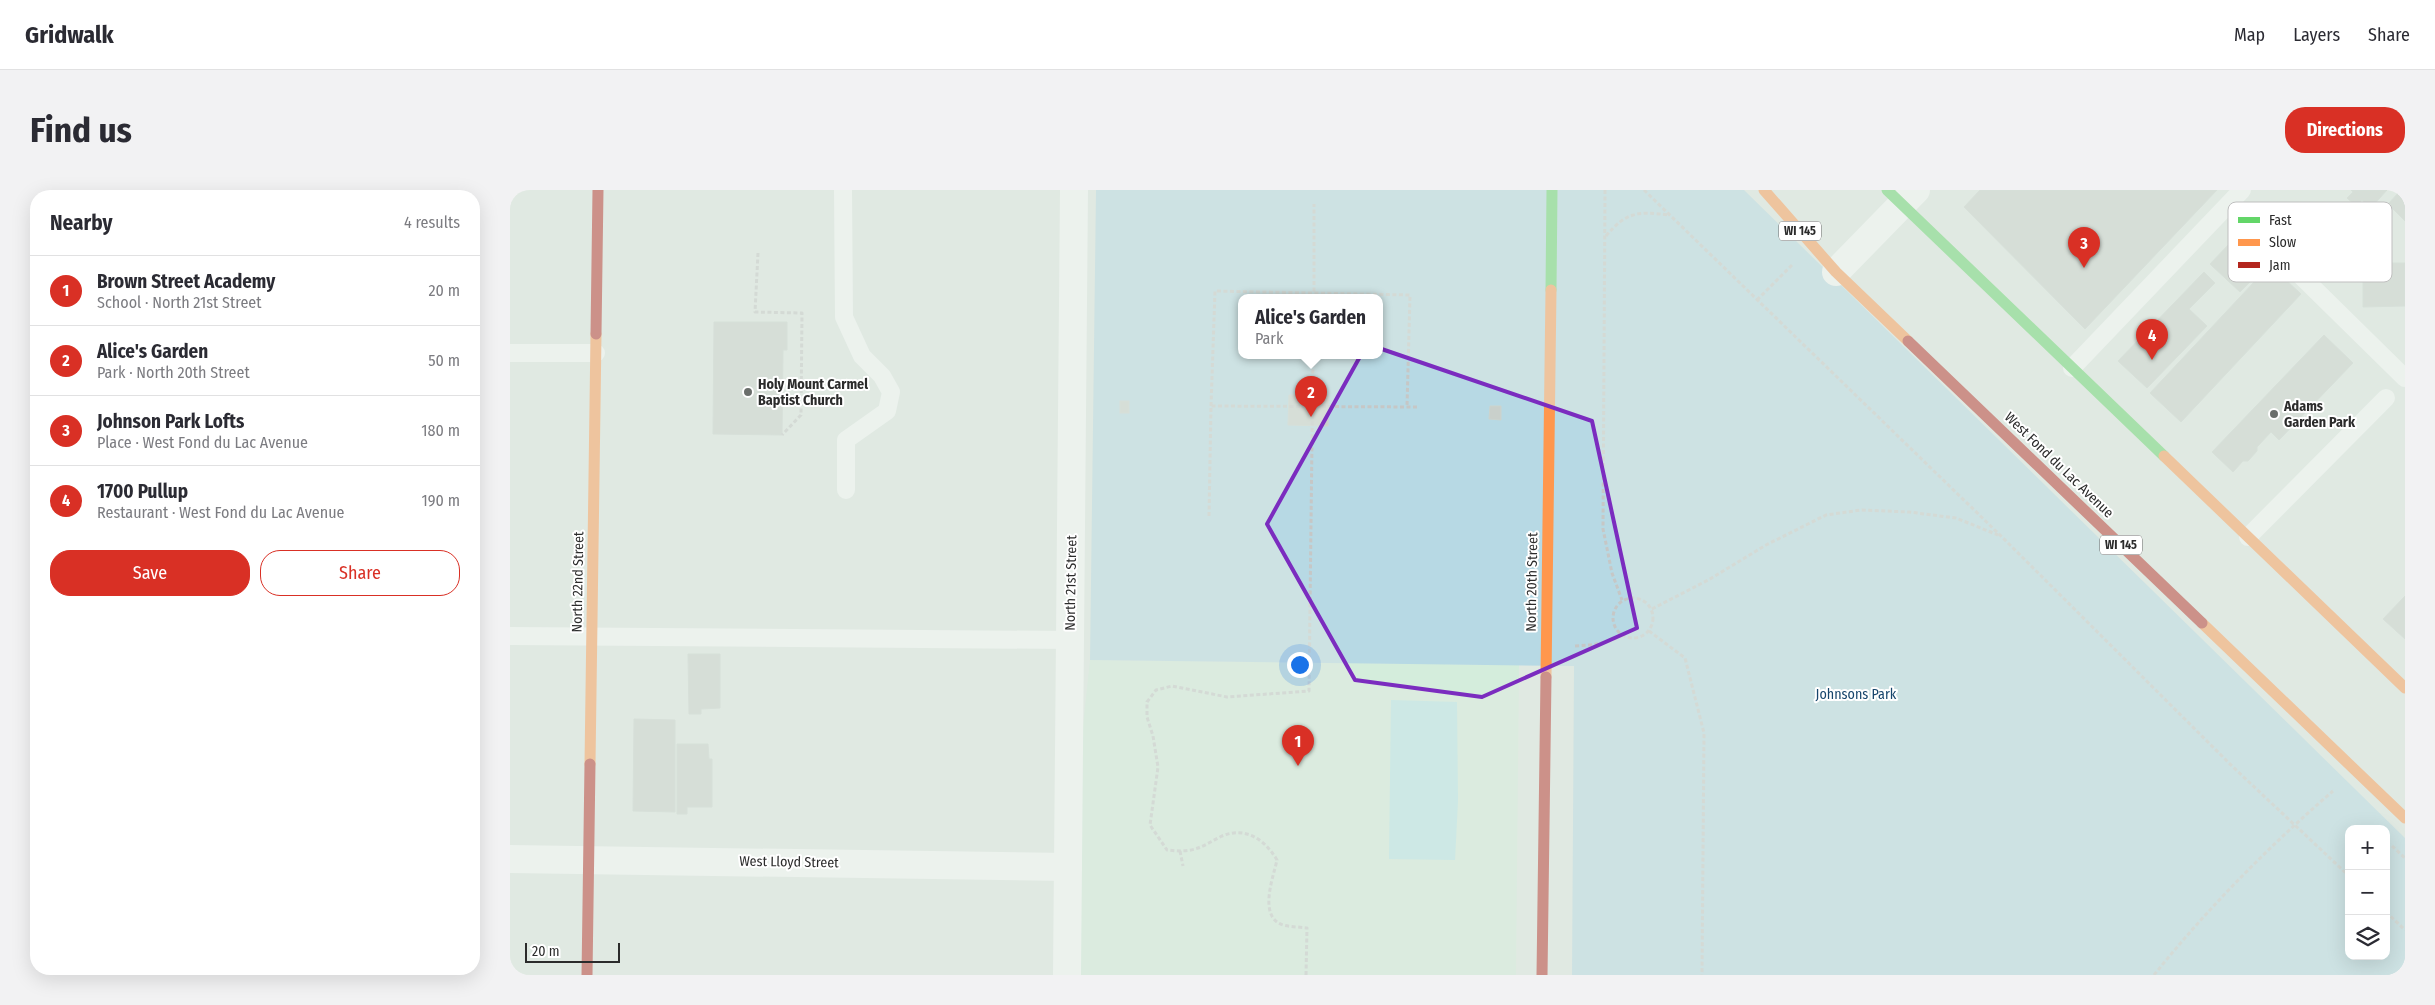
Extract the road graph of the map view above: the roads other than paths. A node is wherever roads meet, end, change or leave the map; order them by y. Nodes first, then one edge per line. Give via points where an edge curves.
1 (598, 190) edge
2 (843, 190) edge
3 (1074, 190) edge
4 (1552, 190) edge
5 (1764, 190) edge
6 (2242, 190) edge
7 (1902, 195) edge
8 (2232, 202) edge
9 (2228, 206) edge
10 (1836, 272) junction
11 (2307, 282) edge
12 (510, 353) edge
13 (596, 353) junction
14 (2072, 368) junction
15 (2405, 378) edge
16 (2386, 398) dead end
17 (846, 490) dead end
18 (2248, 538) junction
19 (510, 636) edge
20 (592, 637) junction
21 (1070, 640) junction
22 (2405, 688) edge
23 (2405, 818) edge
24 (510, 859) edge
25 (589, 859) junction
26 (1068, 867) junction
27 (587, 975) edge
28 (1067, 975) edge
29 (1542, 975) edge

1 - 13 main road, North 22nd Street
2 - 17 lane via 844,317 862,356 882,376 891,392 887,411 846,440
3 - 21 street, North 21st Street
4 - 29 main road, North 20th Street
5 - 10 main road, West Fond du Lac Avenue / WI 145
6 - 8 lane
7 - 10 street
7 - 14 main road
9 - 14 lane
10 - 23 main road, West Fond du Lac Avenue / WI 145
11 - 15 lane
12 - 13 lane
13 - 20 main road, North 22nd Street
14 - 18 main road
16 - 18 lane
18 - 22 main road
19 - 20 lane
20 - 21 lane
20 - 25 main road, North 22nd Street
21 - 26 street, North 21st Street
24 - 25 street, West Lloyd Street
25 - 26 street, West Lloyd Street
25 - 27 main road, North 22nd Street
26 - 28 street, North 21st Street

